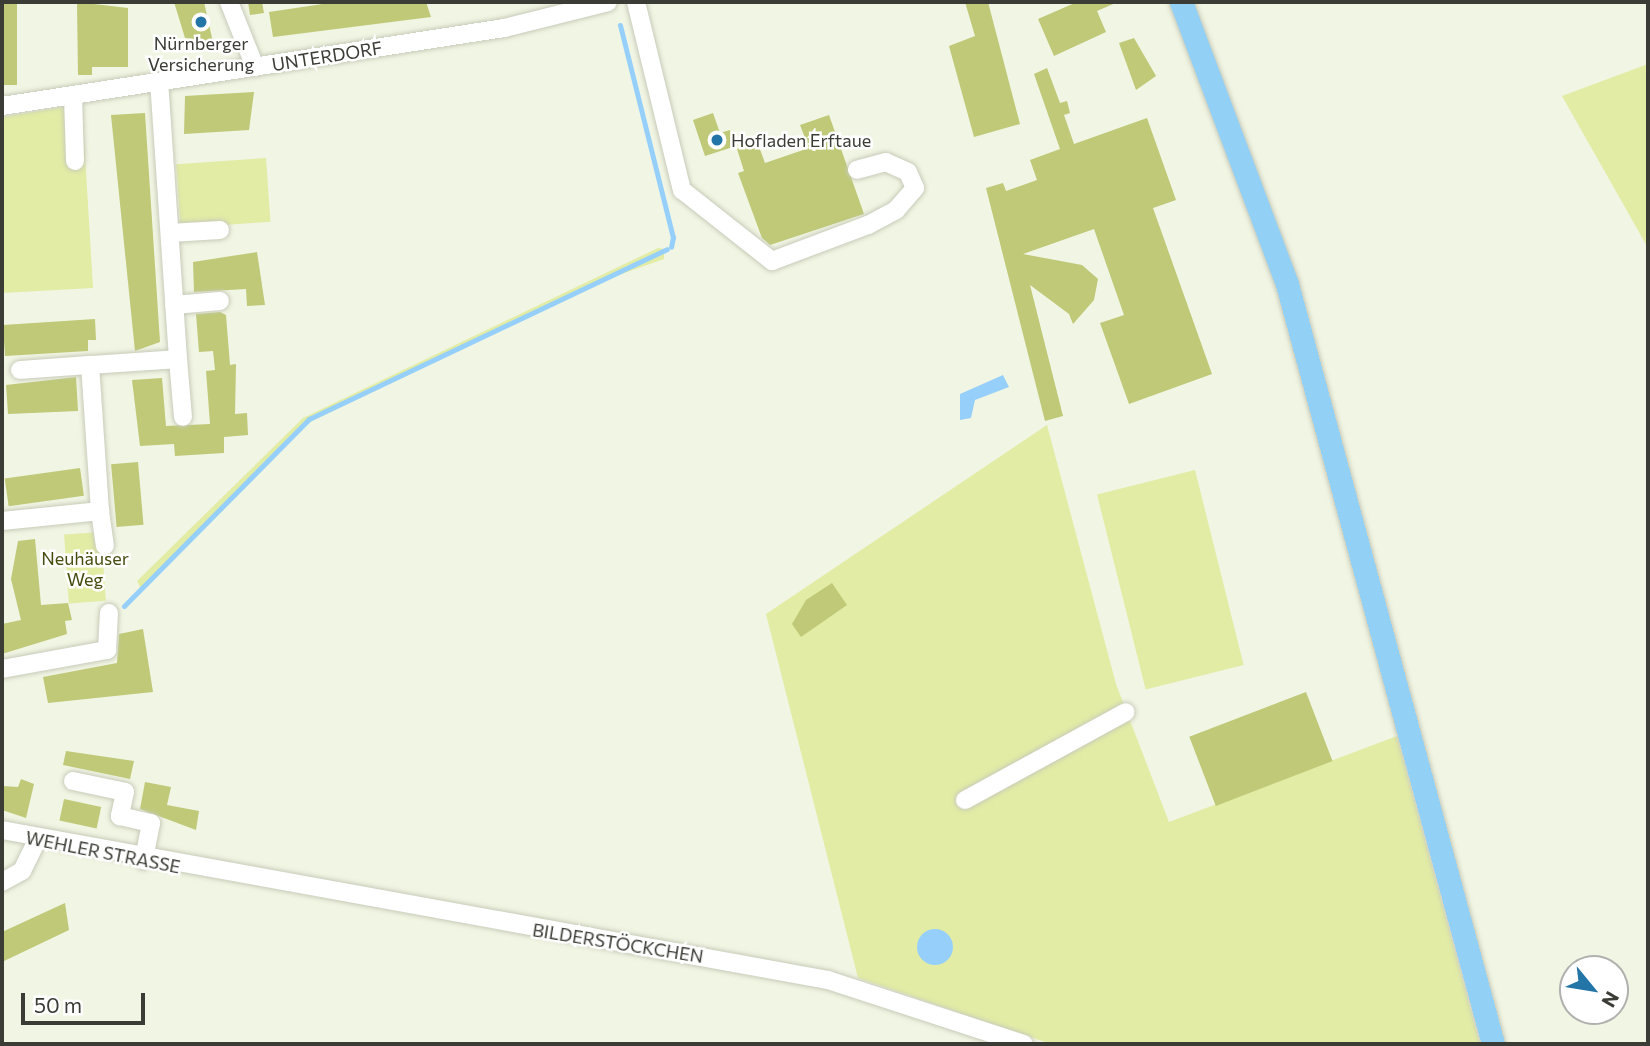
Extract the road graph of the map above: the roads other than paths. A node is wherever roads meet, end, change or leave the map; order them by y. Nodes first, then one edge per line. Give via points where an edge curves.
1 (229, 2) edge
2 (608, 2) edge
3 (636, 2) edge
4 (1185, 10) edge
5 (255, 67) junction
6 (159, 83) junction
7 (74, 96) junction
8 (2, 106) edge
9 (75, 161) dead end
10 (857, 170) dead end
11 (220, 230) dead end
12 (170, 233) junction
13 (220, 301) dead end
14 (174, 305) junction
15 (178, 359) junction
16 (90, 365) junction
17 (20, 370) dead end
18 (183, 417) dead end
19 (100, 511) junction
20 (2, 521) edge
21 (105, 546) dead end
22 (109, 613) dead end
23 (2, 669) edge
24 (1126, 712) dead end
25 (73, 781) dead end
26 (965, 800) dead end
27 (2, 830) edge
28 (37, 840) junction
29 (144, 860) junction
30 (205, 872) joint
31 (2, 882) edge
32 (1024, 1044) edge
33 (1493, 1044) edge

1 - 5 street
2 - 5 street, UNTERDORF via 526,25
3 - 10 street via 682,190 772,261 868,225 896,210 915,188 908,172 886,162
4 - 33 main road via 1287,284
5 - 6 street, UNTERDORF
6 - 7 street, UNTERDORF
6 - 12 street
7 - 8 street, UNTERDORF
7 - 9 street
11 - 12 street
12 - 14 street
13 - 14 street
14 - 15 street
15 - 16 street
15 - 18 street
16 - 17 street
16 - 19 street
19 - 20 street
19 - 21 street
22 - 23 street via 107,650
24 - 26 street
25 - 29 street via 125,792 120,816 151,823
27 - 28 street, WEHLER STRASSE
28 - 29 street, WEHLER STRASSE
28 - 31 street via 22,871
29 - 30 street, WEHLER STRASSE
30 - 32 street, BILDERSTÖCKCHEN via 828,980

